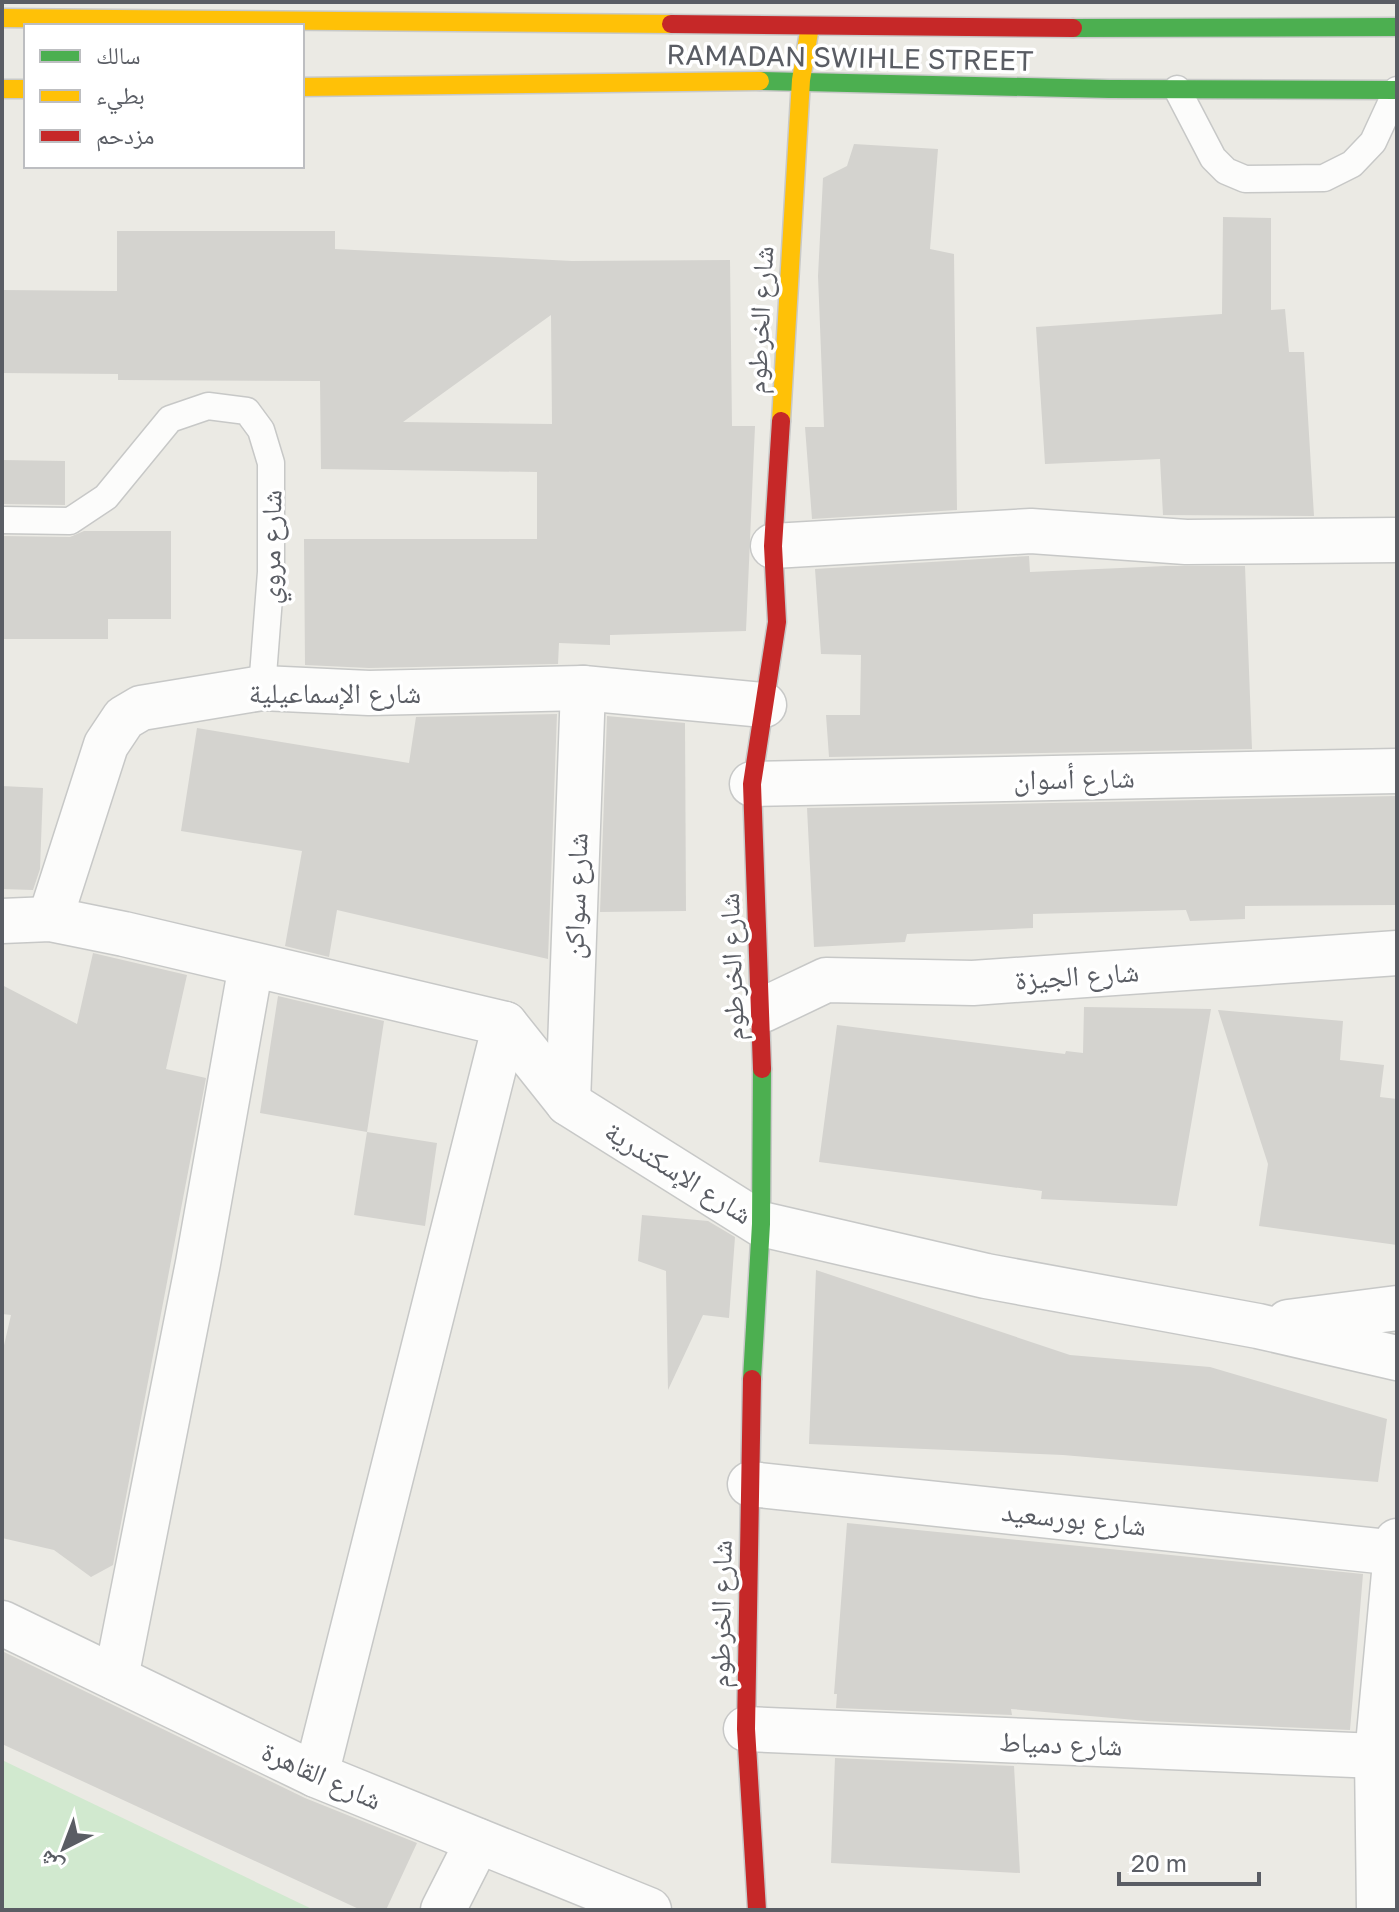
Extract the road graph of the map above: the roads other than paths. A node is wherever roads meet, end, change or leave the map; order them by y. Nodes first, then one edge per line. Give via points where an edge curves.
1 (302, 11) edge
2 (424, 11) edge
3 (1211, 15) edge
4 (2, 18) edge
5 (810, 26) junction
6 (1397, 27) edge
7 (801, 80) junction
8 (304, 87) edge
9 (2, 89) edge
10 (24, 89) edge
11 (1177, 89) junction
12 (1397, 90) edge
13 (2, 520) edge
14 (1397, 540) edge
15 (773, 546) junction
16 (262, 688) junction
17 (583, 688) junction
18 (764, 705) junction
19 (1397, 771) edge
20 (752, 784) junction
21 (50, 919) junction
22 (2, 921) edge
23 (1397, 953) edge
24 (251, 965) junction
25 (763, 1010) junction
26 (505, 1024) junction
27 (568, 1103) junction
28 (761, 1224) junction
29 (1397, 1308) edge
30 (1258, 1326) junction
31 (1397, 1358) edge
32 (750, 1484) junction
33 (1396, 1549) edge
34 (2, 1623) edge
35 (116, 1678) junction
36 (746, 1729) junction
37 (1377, 1756) junction
38 (316, 1775) junction
39 (478, 1841) junction
40 (443, 1910) edge
41 (649, 1910) edge
42 (757, 1910) edge
43 (1379, 1910) edge

1 - 2 main road, RAMADAN SWIHLE STREET
1 - 4 main road, RAMADAN SWIHLE STREET
2 - 5 main road, RAMADAN SWIHLE STREET
3 - 5 main road, RAMADAN SWIHLE STREET
3 - 6 main road, RAMADAN SWIHLE STREET
5 - 7 main road, شارع الخرطوم
7 - 8 main road, RAMADAN SWIHLE STREET
7 - 11 main road, RAMADAN SWIHLE STREET
7 - 15 main road, شارع الخرطوم
9 - 10 main road
11 - 12 main road, RAMADAN SWIHLE STREET
11 - 12 lane via 1213,158 1245,179 1324,178 1352,164 1373,142
13 - 16 lane, شارع مروي via 70,521 106,497 170,419 208,406 247,411 261,430 271,463 271,572
14 - 15 street via 1186,542 1031,531
15 - 18 main road, شارع الخرطوم via 777,622
16 - 17 street, شارع الإسماعيلية via 369,693
16 - 21 street, شارع الإسماعيلية via 141,708 124,718 106,745
17 - 18 street, شارع الإسماعيلية
17 - 27 street, شارع سواكن
18 - 20 main road, شارع الخرطوم
19 - 20 street, شارع أسوان
20 - 25 main road, شارع الخرطوم
21 - 22 street
21 - 24 street
23 - 25 street, شارع الجيزة via 973,983 826,980
24 - 26 street
24 - 35 street
25 - 28 main road, شارع الخرطوم
26 - 27 street, شارع الإسكندرية
26 - 38 street
27 - 28 street, شارع الإسكندرية
28 - 30 street, شارع الإسكندرية via 986,1276
28 - 32 main road, شارع الخرطوم
29 - 30 street
30 - 31 street, شارع الإسكندرية
32 - 33 street, شارع بورسعيد
32 - 36 main road, شارع الخرطوم
33 - 37 street
34 - 35 street, شارع القاهرة
35 - 38 street, شارع القاهرة
36 - 37 street, شارع دمياط
36 - 42 main road, شارع الخرطوم
37 - 43 street
38 - 39 street, شارع القاهرة
39 - 40 street
39 - 41 street, شارع القاهرة

